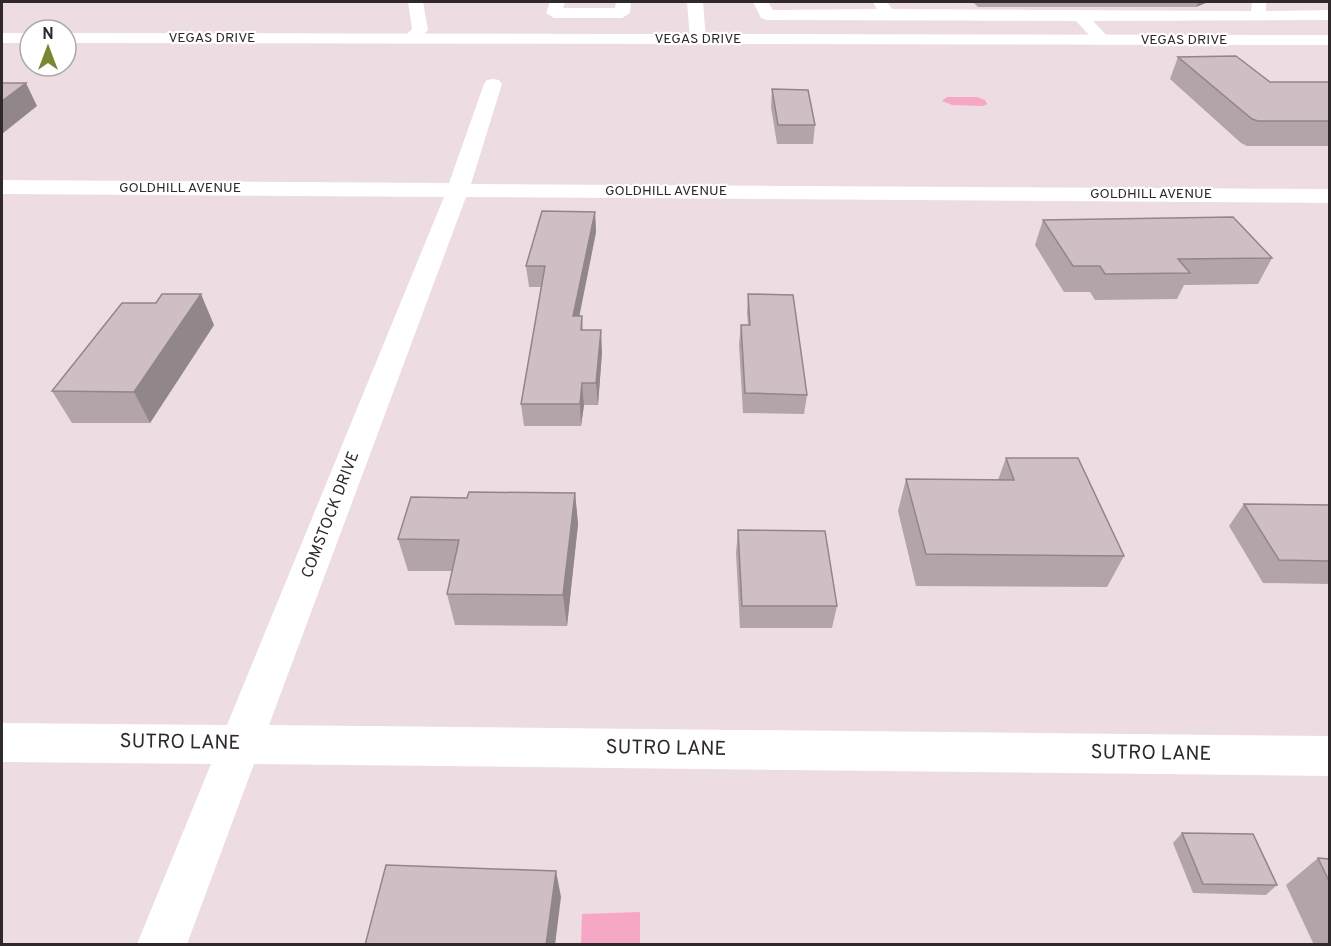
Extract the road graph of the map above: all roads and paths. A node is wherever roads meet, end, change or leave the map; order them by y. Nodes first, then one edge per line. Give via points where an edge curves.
1 (416, 2) edge
2 (558, 2) edge
3 (623, 2) edge
4 (695, 2) edge
5 (761, 2) edge
6 (884, 8) edge
7 (1259, 9) edge
8 (1329, 15) edge
9 (1080, 16) junction
10 (2, 38) edge
11 (18, 38) edge
12 (78, 38) edge
13 (411, 39) junction
14 (1102, 39) junction
15 (1329, 40) edge
16 (699, 47) junction
17 (396, 56) dead end
18 (1329, 56) edge
19 (488, 65) junction
20 (2, 187) edge
21 (458, 189) junction
22 (1329, 195) edge
23 (2, 742) edge
24 (242, 744) junction
25 (1329, 756) edge
26 (162, 945) edge

1 - 13 street via 420,30
2 - 3 street via 554,13 622,13
4 - 16 street
5 - 6 street via 767,15
6 - 9 street
7 - 8 street
7 - 9 street
9 - 14 street
10 - 11 street
12 - 13 street, VEGAS DRIVE
13 - 16 street, VEGAS DRIVE
14 - 15 street, VEGAS DRIVE
14 - 16 street, VEGAS DRIVE
16 - 18 street, VEGAS DRIVE
16 - 19 street, VEGAS DRIVE
17 - 19 street, VEGAS DRIVE
19 - 21 street, COMSTOCK DRIVE
20 - 21 street, GOLDHILL AVENUE
21 - 22 street, GOLDHILL AVENUE
21 - 24 street, COMSTOCK DRIVE
23 - 24 street, SUTRO LANE
24 - 25 street, SUTRO LANE
24 - 26 street, COMSTOCK DRIVE

